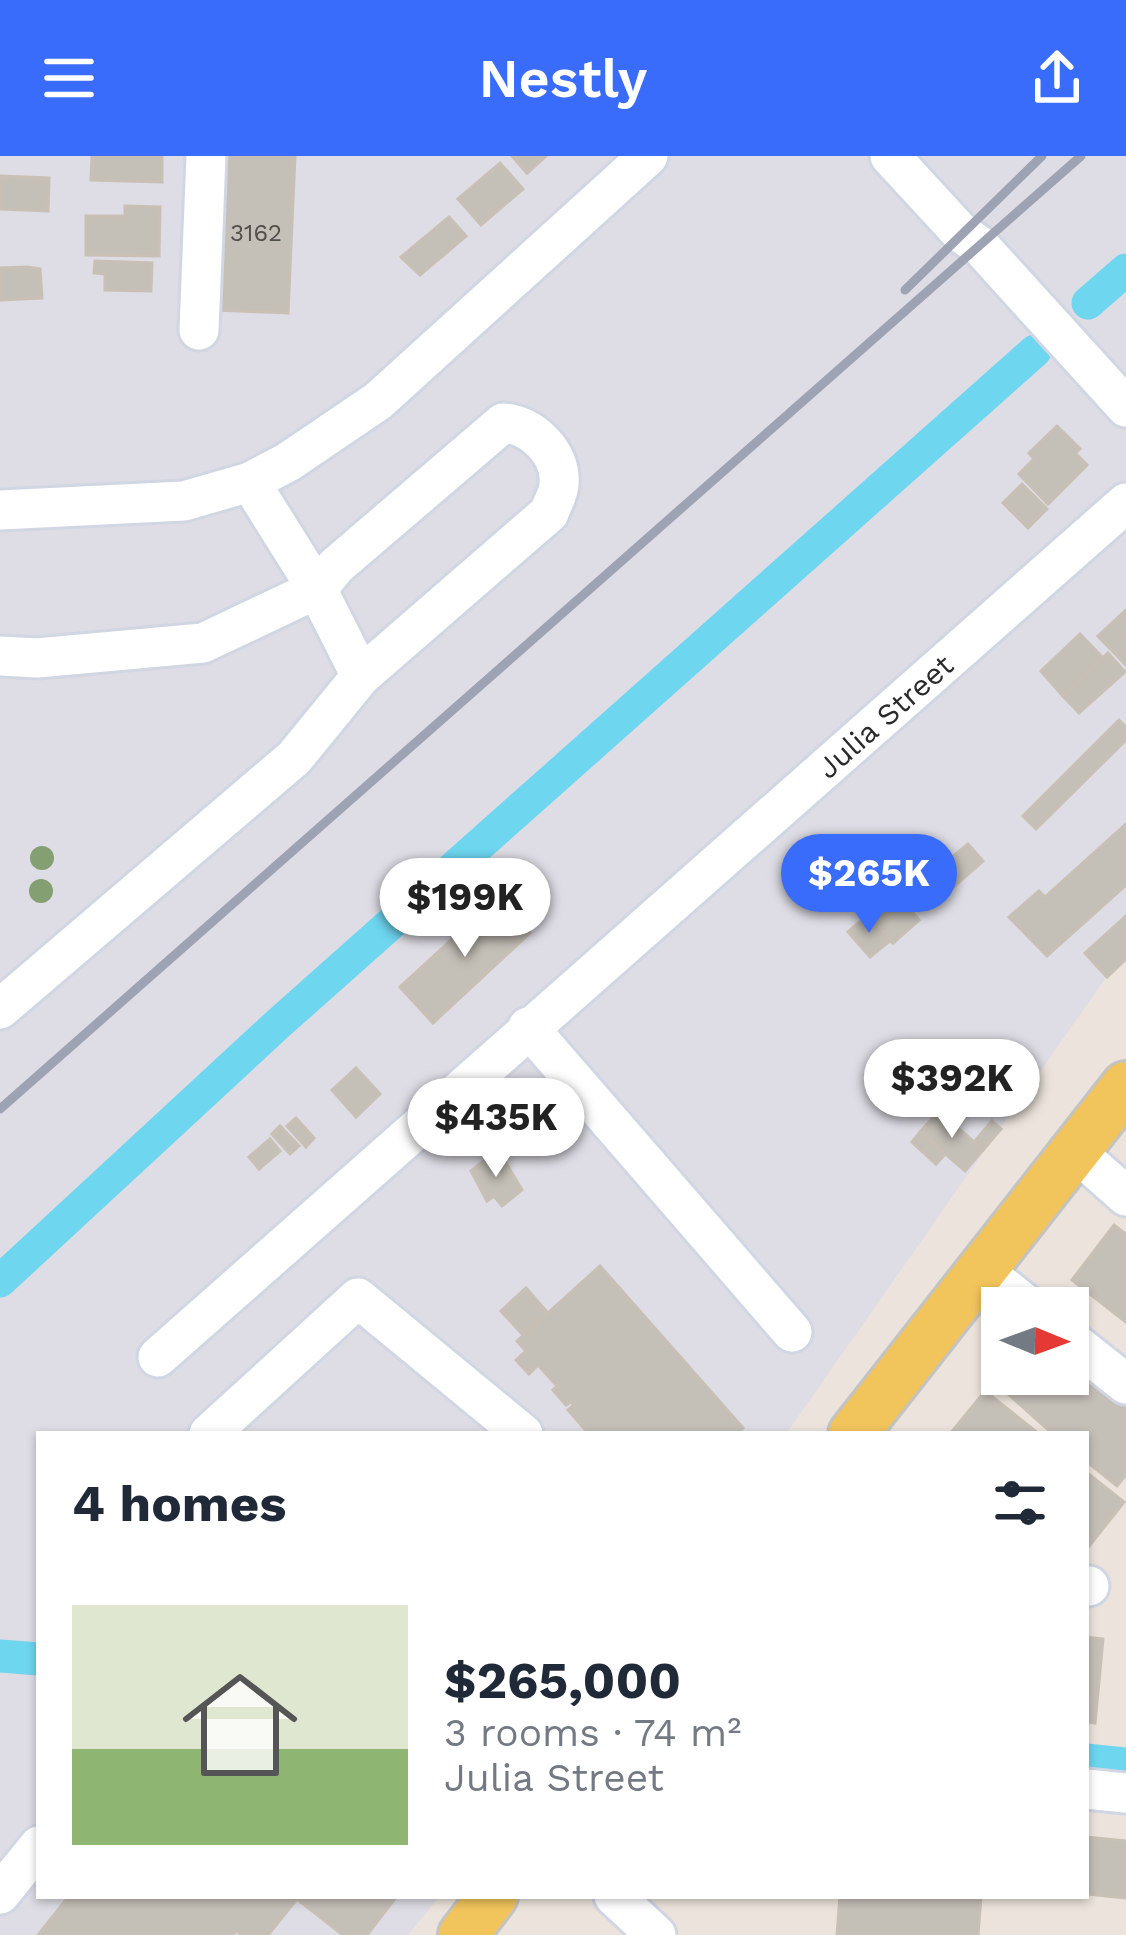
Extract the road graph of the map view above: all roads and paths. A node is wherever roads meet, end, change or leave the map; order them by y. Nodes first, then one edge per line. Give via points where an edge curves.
1 (206, 156) edge
2 (648, 156) edge
3 (890, 156) edge
4 (199, 330) dead end
5 (1122, 394) edge
6 (250, 482) junction
7 (1126, 503) edge
8 (0, 510) edge
9 (317, 589) junction
10 (0, 656) edge
11 (361, 676) junction
12 (0, 1009) edge
13 (528, 1027) junction
14 (1126, 1086) edge
15 (1075, 1151) junction
16 (1126, 1196) edge
17 (982, 1270) junction
18 (1003, 1287) edge
19 (792, 1332) dead end
20 (1089, 1355) edge
21 (158, 1357) dead end
22 (1126, 1384) edge
23 (508, 1429) edge
24 (212, 1431) edge
25 (855, 1431) edge
26 (1089, 1789) edge
27 (1126, 1793) edge
28 (36, 1850) edge
29 (0, 1894) edge
30 (492, 1899) edge
31 (618, 1899) edge
32 (463, 1935) edge
33 (656, 1935) edge

1 - 4 street
2 - 6 street via 378,401
3 - 5 street
6 - 8 street via 184,501
6 - 9 street
7 - 13 street, Julia Street
9 - 10 street via 203,643
9 - 11 street
9 - 11 street via 503,423 521,424 552,452 560,482 549,513
11 - 12 street via 294,758
13 - 19 street
13 - 21 street, Julia Street
14 - 15 main road
15 - 16 street
15 - 17 main road
17 - 18 street
17 - 25 main road
20 - 22 street
23 - 24 street via 358,1298
26 - 27 street
28 - 29 street
30 - 32 main road
31 - 33 street

